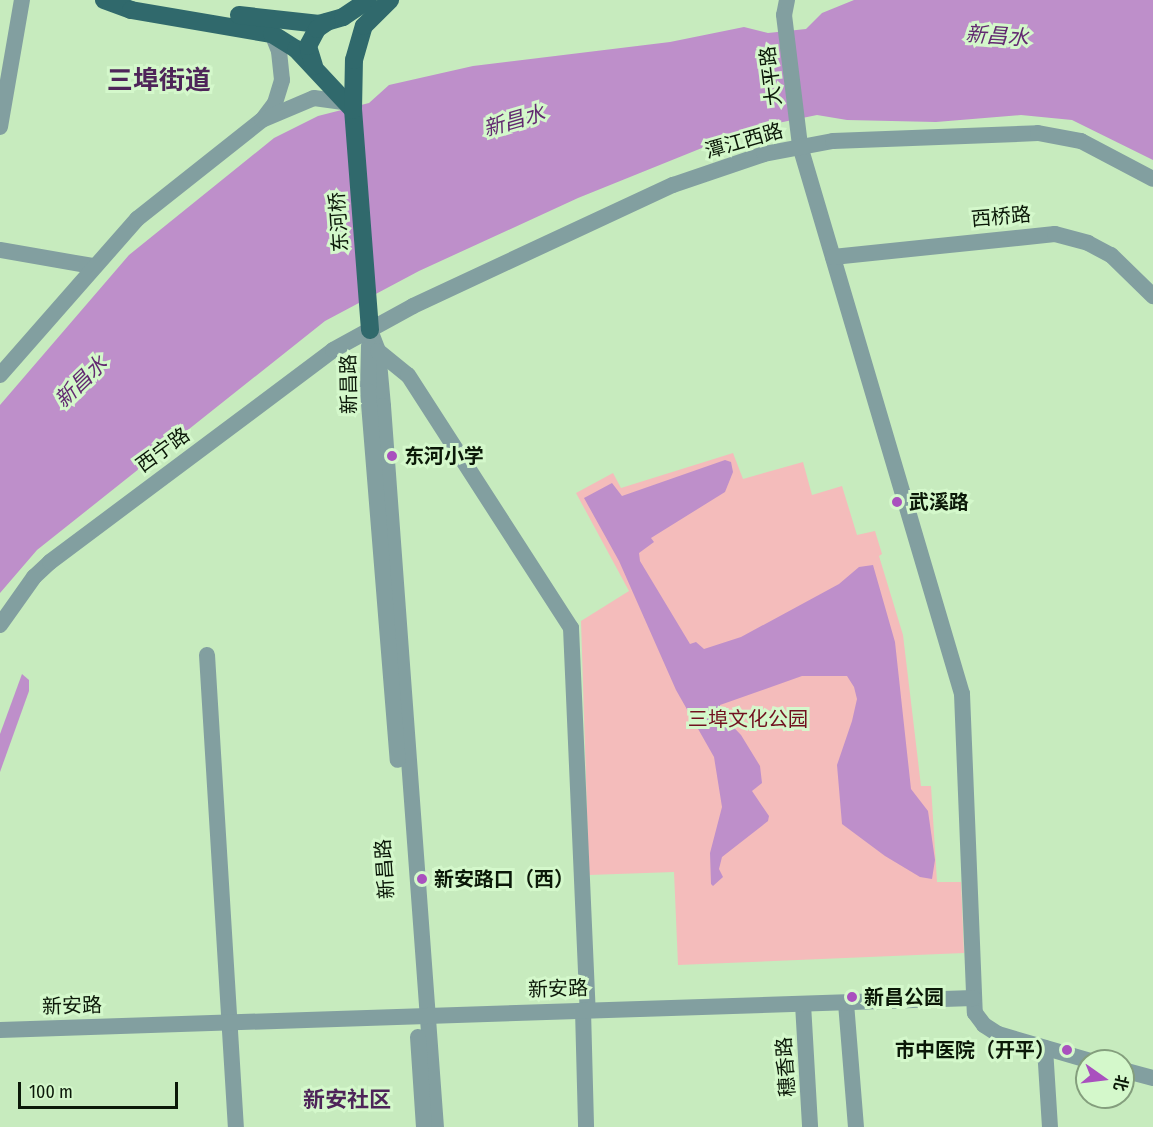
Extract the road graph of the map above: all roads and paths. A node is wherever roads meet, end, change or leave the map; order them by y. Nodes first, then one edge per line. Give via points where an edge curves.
1 (22, 0) edge
2 (104, 0) edge
3 (146, 0) edge
4 (368, 0) edge
5 (390, 0) edge
6 (787, 0) edge
7 (327, 22) junction
8 (272, 34) junction
9 (315, 68) junction
10 (351, 106) junction
11 (262, 120) junction
12 (0, 126) edge
13 (800, 147) junction
14 (1153, 179) edge
15 (0, 249) edge
16 (832, 257) junction
17 (93, 266) junction
18 (1153, 296) edge
19 (370, 330) junction
20 (378, 351) junction
21 (0, 375) edge
22 (0, 625) edge
23 (207, 655) dead end
24 (973, 998) junction
25 (846, 1003) junction
26 (803, 1004) junction
27 (585, 1010) junction
28 (422, 1014) junction
29 (232, 1021) junction
30 (0, 1030) edge
31 (1045, 1048) junction
32 (1075, 1056) edge
33 (1135, 1073) edge
34 (1153, 1078) edge
35 (236, 1127) edge
36 (424, 1127) edge
37 (436, 1127) edge
38 (586, 1127) edge
39 (810, 1127) edge
40 (856, 1127) edge
41 (1050, 1127) edge

1 - 12 street
2 - 8 main road via 131,10
3 - 7 main road via 308,24
4 - 7 main road
5 - 10 main road, 东河桥 via 369,19 357,42
6 - 13 street, 大平路 via 784,15
7 - 9 main road via 317,29 308,46
8 - 9 main road via 296,49
8 - 11 street via 279,51 282,80 275,103
9 - 10 main road
10 - 11 street via 314,98
10 - 19 main road, 东河桥
11 - 17 street via 137,219
13 - 14 street, 潭江西路 via 928,136 1060,135 1081,141
13 - 16 street
13 - 19 street, 潭江西路 via 764,154 673,185 475,276
15 - 17 street
16 - 18 street, 西桥路 via 1055,234 1088,243 1111,255
16 - 24 street via 962,694
17 - 21 street
19 - 20 street, 新昌路
19 - 22 street, 西宁路 via 333,350 98,523 34,577
19 - 28 street, 新昌路 via 368,380
20 - 27 street via 408,375 571,628
20 - 28 street, 新昌路
23 - 29 street
24 - 25 street, 新安路
24 - 31 street via 975,1013 990,1029
25 - 26 street, 新安路
25 - 40 street
26 - 27 street, 新安路
26 - 39 street, 穗香路
27 - 28 street, 新安路
27 - 38 street
28 - 29 street, 新安路
28 - 36 street, 新昌路
28 - 37 street, 新昌路
29 - 30 street, 新安路
29 - 35 street
31 - 32 street
31 - 41 street
33 - 34 street

